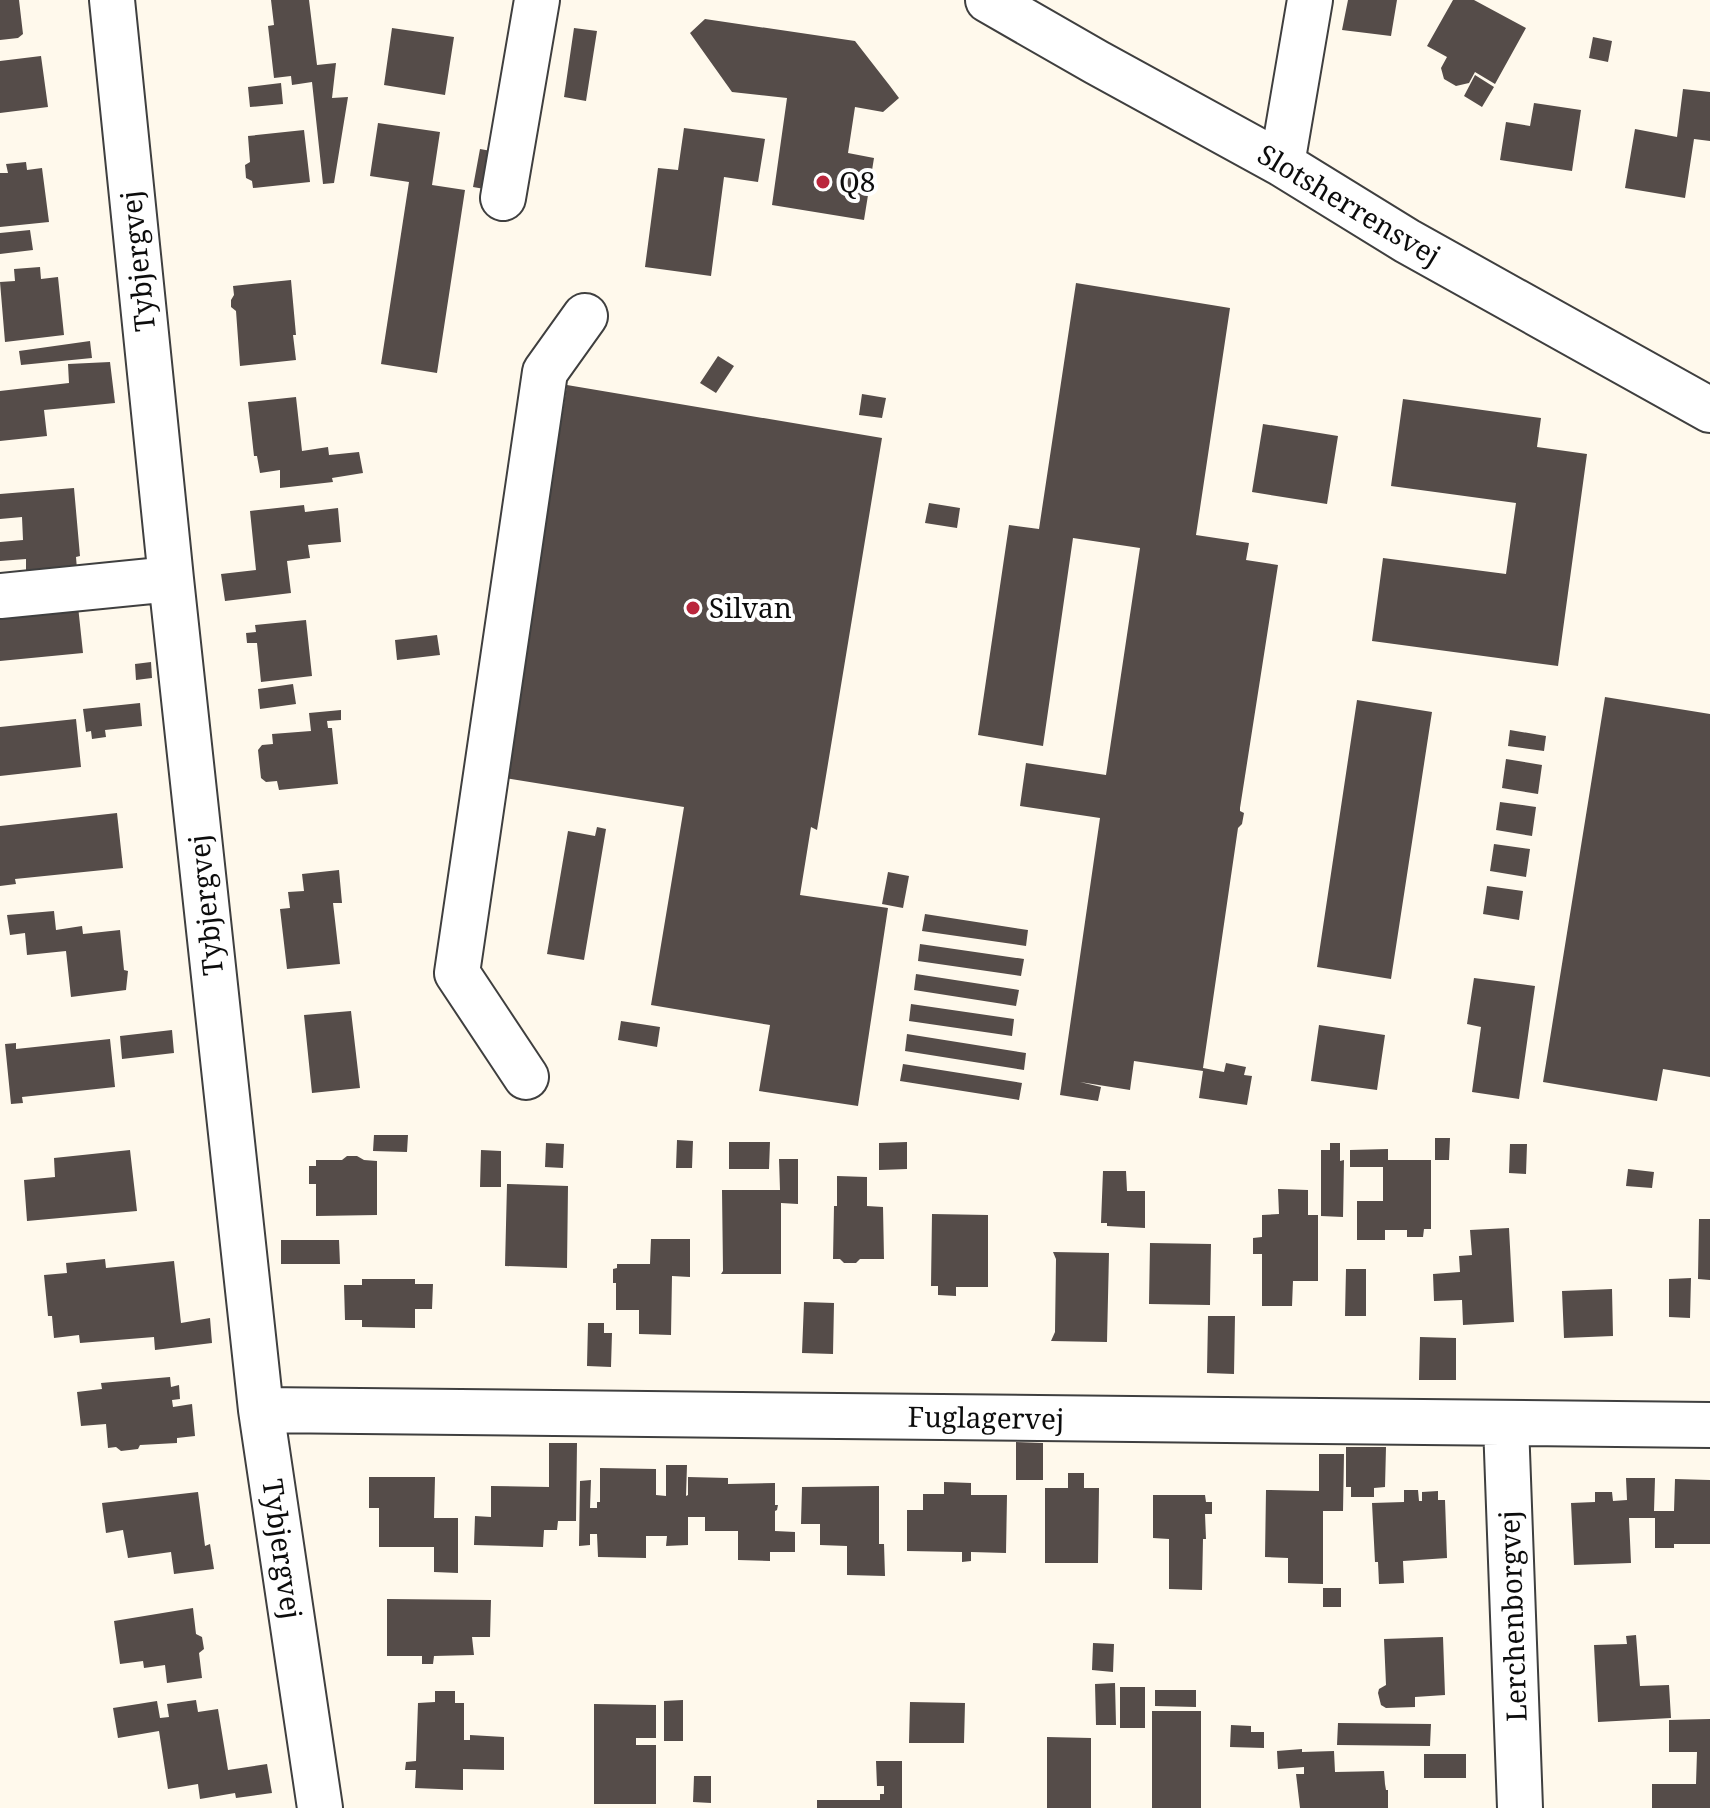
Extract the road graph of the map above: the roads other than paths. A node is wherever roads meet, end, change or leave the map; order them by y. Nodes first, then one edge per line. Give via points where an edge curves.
1 (112, 0) edge
2 (537, 0) edge
3 (988, 0) edge
4 (1310, 0) edge
5 (1282, 164) junction
6 (503, 198) dead end
7 (585, 316) dead end
8 (1710, 410) edge
9 (171, 579) junction
10 (0, 596) edge
11 (526, 1077) dead end
12 (261, 1410) junction
13 (1506, 1424) junction
14 (1710, 1425) edge
15 (320, 1808) edge
16 (1520, 1808) edge

1 - 9 street, Tybjergvej
2 - 6 street
3 - 5 street, Slotsherrensvej
4 - 5 street
5 - 8 street, Slotsherrensvej via 1407,241
7 - 11 street via 545,372 457,973
9 - 10 street
9 - 12 street, Tybjergvej
12 - 13 street, Fuglagervej
12 - 15 street, Tybjergvej
13 - 14 street, Fuglagervej
13 - 16 street, Lerchenborgvej

